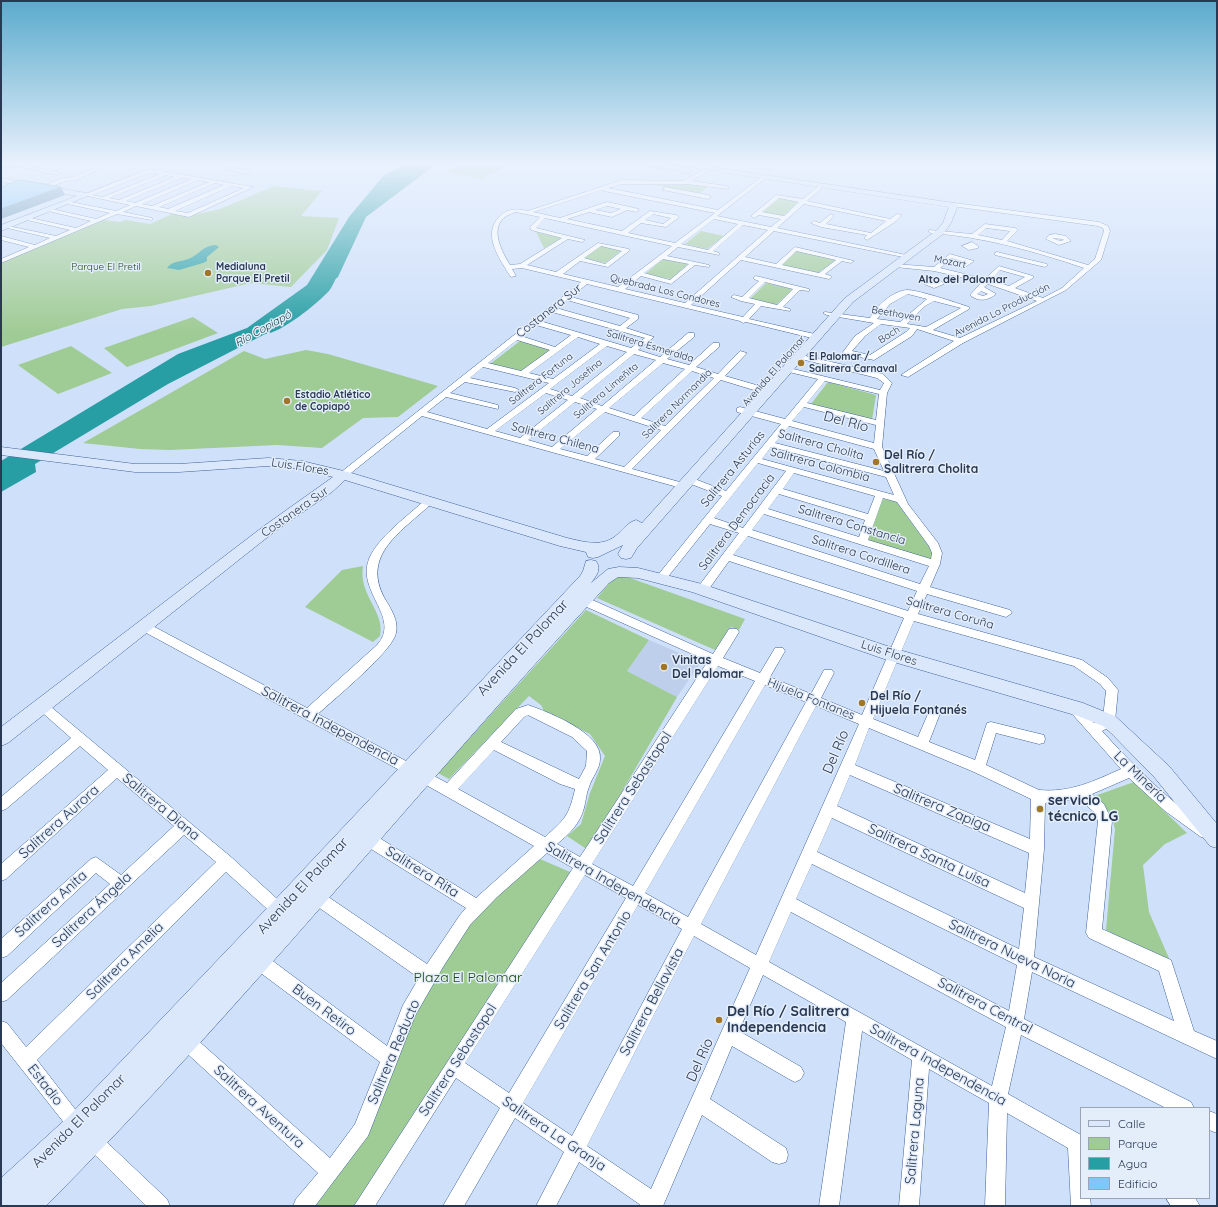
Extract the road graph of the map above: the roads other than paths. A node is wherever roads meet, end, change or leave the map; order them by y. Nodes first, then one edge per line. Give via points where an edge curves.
1 (17, 221) edge
2 (40, 221) edge
3 (97, 221) edge
4 (498, 221) edge
5 (538, 221) edge
6 (571, 221) edge
7 (639, 221) edge
8 (641, 221) edge
9 (670, 221) edge
10 (707, 221) edge
11 (734, 221) edge
12 (781, 221) edge
13 (821, 221) edge
14 (830, 221) edge
15 (833, 221) edge
16 (893, 221) edge
17 (939, 221) edge
18 (1046, 221) edge
19 (742, 223) junction
20 (814, 223) dead end
21 (664, 226) junction
22 (3, 227) edge
23 (672, 228) dead end
24 (773, 229) junction
25 (78, 230) junction
26 (879, 230) junction
27 (935, 232) junction
28 (624, 233) junction
29 (873, 235) junction
30 (972, 236) junction
31 (566, 237) junction
32 (981, 237) junction
33 (1, 238) edge
34 (57, 238) junction
35 (582, 240) dead end
36 (1003, 242) junction
37 (1064, 243) dead end
38 (677, 245) junction
39 (857, 246) junction
40 (1019, 246) junction
41 (36, 247) junction
42 (830, 248) junction
43 (981, 251) dead end
44 (709, 252) junction
45 (1, 253) edge
46 (717, 254) dead end
47 (997, 254) dead end
48 (905, 255) junction
49 (14, 256) junction
50 (1006, 256) junction
51 (1055, 256) junction
52 (662, 257) junction
53 (740, 258) junction
54 (579, 259) junction
55 (841, 259) junction
56 (851, 261) dead end
57 (1, 262) edge
58 (944, 262) dead end
59 (694, 263) junction
60 (896, 265) junction
61 (522, 266) junction
62 (707, 266) dead end
63 (777, 266) junction
64 (508, 267) junction
65 (1090, 268) junction
66 (936, 269) junction
67 (953, 273) junction
68 (639, 274) junction
69 (557, 275) junction
70 (820, 275) junction
71 (513, 276) dead end
72 (829, 277) dead end
73 (756, 278) dead end
74 (764, 280) junction
75 (987, 280) junction
76 (585, 282) junction
77 (940, 282) dead end
78 (798, 288) junction
79 (981, 288) dead end
80 (1010, 288) junction
81 (619, 290) junction
82 (807, 290) dead end
83 (734, 297) dead end
84 (565, 298) junction
85 (933, 299) junction
86 (743, 300) junction
87 (1043, 301) junction
88 (759, 304) junction
89 (686, 306) junction
90 (551, 308) junction
91 (778, 308) junction
92 (788, 310) dead end
93 (832, 314) junction
94 (873, 319) junction
95 (743, 321) junction
96 (881, 321) junction
97 (535, 322) junction
98 (902, 324) junction
99 (915, 327) junction
100 (621, 329) junction
101 (928, 330) junction
102 (577, 334) junction
103 (691, 335) dead end
104 (811, 336) junction
105 (516, 337) junction
106 (960, 341) junction
107 (606, 343) junction
108 (716, 345) dead end
109 (556, 350) junction
110 (632, 351) junction
111 (743, 353) dead end
112 (800, 356) junction
113 (661, 360) junction
114 (481, 364) junction
115 (690, 368) junction
116 (788, 369) junction
117 (524, 374) junction
118 (905, 375) dead end
119 (720, 377) junction
120 (823, 378) junction
121 (463, 379) junction
122 (555, 382) junction
123 (760, 389) junction
124 (515, 390) dead end
125 (545, 390) junction
126 (883, 393) junction
127 (443, 394) junction
128 (573, 399) junction
129 (801, 404) junction
130 (495, 407) dead end
131 (602, 408) junction
132 (744, 411) junction
133 (419, 413) junction
134 (635, 419) junction
135 (787, 422) junction
136 (880, 424) junction
137 (667, 430) junction
138 (490, 432) junction
139 (616, 434) dead end
140 (522, 441) junction
141 (769, 444) junction
142 (878, 447) junction
143 (554, 450) junction
144 (1, 451) edge
145 (589, 459) junction
146 (756, 460) junction
147 (626, 470) junction
148 (792, 470) junction
149 (343, 475) junction
150 (890, 475) junction
151 (683, 483) junction
152 (777, 490) junction
153 (729, 494) junction
154 (880, 494) junction
155 (901, 500) junction
156 (429, 501) junction
157 (761, 510) junction
158 (871, 518) junction
159 (709, 520) junction
160 (745, 532) junction
161 (862, 542) junction
162 (565, 543) junction
163 (605, 548) junction
164 (627, 556) junction
165 (728, 557) junction
166 (591, 562) junction
167 (935, 564) junction
168 (616, 572) junction
169 (663, 575) junction
170 (699, 589) junction
171 (923, 589) junction
172 (584, 601) junction
173 (1006, 613) dead end
174 (911, 616) junction
175 (143, 626) junction
176 (733, 632) dead end
177 (779, 651) dead end
178 (893, 655) junction
179 (716, 660) junction
180 (828, 673) dead end
181 (761, 679) junction
182 (813, 700) junction
183 (41, 705) junction
184 (1078, 709) joint
185 (935, 712) dead end
186 (308, 715) junction
187 (866, 721) junction
188 (1101, 725) junction
189 (1, 738) edge
190 (80, 738) junction
191 (1039, 739) dead end
192 (491, 743) junction
193 (922, 744) junction
194 (847, 768) junction
195 (979, 768) junction
196 (117, 770) junction
197 (1131, 771) junction
198 (417, 773) junction
199 (582, 786) junction
200 (448, 791) junction
201 (1081, 793) junction
202 (1038, 796) junction
203 (1, 805) edge
204 (828, 809) junction
205 (184, 826) junction
206 (1216, 838) edge
207 (368, 839) junction
208 (546, 845) junction
209 (1037, 849) junction
210 (808, 855) junction
211 (226, 862) junction
212 (583, 867) junction
213 (1, 874) edge
214 (121, 884) junction
215 (316, 897) junction
216 (636, 897) junction
217 (786, 902) junction
218 (1030, 903) junction
219 (476, 906) junction
220 (280, 911) junction
221 (691, 927) junction
222 (1, 950) edge
223 (1026, 961) junction
224 (260, 962) junction
225 (758, 965) junction
226 (429, 975) junction
227 (1, 994) edge
228 (855, 1020) junction
229 (1015, 1023) junction
230 (1, 1029) edge
231 (728, 1034) junction
232 (1187, 1035) junction
233 (187, 1042) junction
234 (1217, 1050) edge
235 (921, 1056) junction
236 (389, 1058) junction
237 (25, 1060) junction
238 (454, 1066) junction
239 (795, 1073) dead end
240 (998, 1099) junction
241 (699, 1102) junction
242 (512, 1106) junction
243 (1183, 1107) edge
244 (85, 1133) junction
245 (1079, 1144) edge
246 (575, 1148) junction
247 (779, 1155) dead end
248 (331, 1172) junction
249 (1080, 1175) edge
250 (1, 1197) edge
251 (1178, 1199) edge
252 (654, 1204) edge
253 (26, 1206) edge
254 (160, 1206) edge
255 (303, 1206) edge
256 (364, 1206) edge
257 (453, 1206) edge
258 (546, 1206) edge
259 (829, 1206) edge
260 (909, 1206) edge
261 (995, 1206) edge
262 (1190, 1206) edge

1 - 22 street
2 - 25 street
3 - 25 street
4 - 64 street via 494,237 496,247
5 - 31 street via 533,229
6 - 28 street
7 - 28 street
8 - 21 street
9 - 21 street
10 - 38 street
11 - 19 street
12 - 24 street
13 - 20 street
14 - 29 street
15 - 26 street
16 - 26 street
17 - 27 street, Avenida El Palomar
18 - 65 street, Avenida La Producción via 1107,231 1101,253
19 - 24 street
19 - 44 street
21 - 23 street
22 - 34 street
24 - 42 street
24 - 53 street
25 - 34 street
26 - 29 street
27 - 30 street
27 - 48 street, Avenida El Palomar
28 - 38 street
29 - 39 street
30 - 32 street
30 - 36 street via 985,226 1015,230
31 - 35 street
31 - 61 street
32 - 36 street
32 - 43 street via 973,246
33 - 41 street
34 - 41 street
36 - 40 street
37 - 51 street via 1065,247
38 - 44 street
38 - 52 street
39 - 42 street
39 - 48 street
40 - 50 street
40 - 51 street
41 - 49 street
42 - 55 street
42 - 63 street via 795,249
44 - 46 street
45 - 49 street
47 - 50 street
48 - 60 street, Avenida El Palomar
48 - 93 street, Avenida El Palomar via 845,294
49 - 57 street
50 - 51 street via 1042,265
51 - 65 street
52 - 59 street
52 - 68 street
53 - 63 street
53 - 89 street
54 - 54 street via 600,244 627,250 606,266
54 - 69 street
55 - 56 street
55 - 70 street
58 - 66 street
59 - 62 street
59 - 68 street via 671,282
60 - 66 street, Mozart
60 - 93 street, Avenida El Palomar
61 - 64 street, Quebrada Los Condores
61 - 69 street, Quebrada Los Condores
63 - 70 street
64 - 71 street
65 - 87 street, Avenida La Producción via 1064,289
66 - 67 street, Mozart
67 - 75 street, Mozart
67 - 77 street
68 - 81 street
69 - 76 street, Quebrada Los Condores
70 - 72 street
73 - 74 street
74 - 78 street
74 - 86 street
75 - 79 street
75 - 80 street, Mozart
75 - 80 street via 999,268 1031,276
76 - 81 street, Quebrada Los Condores
76 - 84 street, Costanera Sur
78 - 82 street
78 - 91 street
80 - 87 street, Mozart
81 - 89 street, Quebrada Los Condores
83 - 86 street
84 - 90 street, Costanera Sur
84 - 100 street via 635,317
85 - 94 street via 908,292 901,293 875,314
85 - 98 street
85 - 101 street via 967,308
86 - 88 street
87 - 106 street, Avenida La Producción
88 - 91 street
88 - 95 street
89 - 95 street, Quebrada Los Condores
90 - 97 street, Costanera Sur
90 - 100 street
91 - 92 street
93 - 94 street, Beethoven
93 - 104 street, Avenida El Palomar
94 - 96 street, Beethoven
95 - 104 street, Quebrada Los Condores
96 - 98 street, Beethoven
96 - 99 street, Bach via 853,341 847,352 871,358 909,334
97 - 102 street, Salitrera Esmeralda
97 - 105 street, Costanera Sur
98 - 99 street, Beethoven
99 - 101 street, Beethoven
100 - 110 street, Salitrera Josefina via 650,337
101 - 106 street, Beethoven
102 - 107 street, Salitrera Esmeralda
102 - 109 street
103 - 113 street, Salitrera Limeñita
104 - 112 street, Avenida El Palomar
104 - 123 street, Avenida El Palomar
105 - 109 street
105 - 114 street, Costanera Sur
106 - 118 street, Avenida La Producción
107 - 110 street, Salitrera Esmeralda
107 - 122 street, Salitrera Fortuna
108 - 115 street
109 - 117 street
110 - 113 street, Salitrera Esmeralda
110 - 128 street, Salitrera Josefina
111 - 119 street, Salitrera Normandia
112 - 116 street, Avenida El Palomar
112 - 126 street via 880,376 888,383
113 - 115 street, Salitrera Esmeralda
113 - 131 street, Salitrera Limeñita
114 - 117 street
114 - 121 street, Costanera Sur
115 - 119 street, Salitrera Esmeralda
115 - 134 street
116 - 120 street
116 - 132 street, Avenida El Palomar
117 - 122 street
119 - 123 street, Salitrera Esmeralda
119 - 137 street, Salitrera Normandia
120 - 126 street
120 - 129 street, Salitrera Asturias
121 - 124 street
121 - 127 street, Costanera Sur
122 - 125 street, Salitrera Fortuna
123 - 132 street, Avenida El Palomar
125 - 128 street
125 - 138 street, Salitrera Fortuna
126 - 136 street
127 - 130 street
127 - 133 street, Costanera Sur
128 - 131 street
128 - 140 street, Salitrera Josefina
129 - 135 street, Salitrera Asturias
129 - 136 street
131 - 134 street
131 - 143 street, Salitrera Limeñita
132 - 135 street, Del Río
132 - 151 street, Avenida El Palomar
133 - 138 street, Salitrera Chilena
133 - 149 street, Costanera Sur
134 - 137 street
135 - 141 street, Salitrera Asturias
135 - 142 street, Del Río
136 - 142 street
137 - 147 street, Salitrera Normandia
138 - 140 street, Salitrera Chilena
139 - 145 street
140 - 143 street, Salitrera Chilena
141 - 146 street, Salitrera Asturias
141 - 150 street, Salitrera Cholita
142 - 150 street, Del Río
143 - 145 street, Salitrera Chilena
144 - 149 street, Luis Flores via 135,468 287,463
145 - 147 street, Salitrera Chilena
146 - 148 street, Salitrera Colombia
146 - 153 street, Salitrera Asturias
147 - 151 street, Salitrera Chilena
148 - 152 street, Salitrera Democracia
148 - 154 street, Salitrera Colombia
149 - 156 street, Luis Flores
149 - 175 street, Costanera Sur
150 - 155 street, Del Río
151 - 153 street, Salitrera Chilena
151 - 163 street, Avenida El Palomar via 622,539
151 - 164 street, Avenida El Palomar via 631,545
152 - 157 street, Salitrera Democracia
152 - 158 street
153 - 159 street, Salitrera Asturias
154 - 155 street, Salitrera Colombia
154 - 158 street
155 - 167 street, Del Río via 934,545 938,553
156 - 162 street, Luis Flores
156 - 186 street via 384,545 374,559 371,570 372,585 388,618 391,631 388,639 382,648
157 - 160 street, Salitrera Democracia
157 - 161 street, Salitrera Constancia
158 - 161 street
159 - 160 street, Salitrera Cordillera
159 - 169 street, Salitrera Asturias
160 - 165 street, Salitrera Democracia
160 - 171 street, Salitrera Cordillera
161 - 167 street, Salitrera Constancia
162 - 163 street, Luis Flores
162 - 166 street, Luis Flores via 582,551
163 - 164 street via 620,549
163 - 166 street via 593,553
164 - 168 street via 628,565
164 - 169 street, Luis Flores
165 - 170 street, Salitrera Democracia
165 - 174 street, Salitrera Coruña
166 - 168 street via 600,572
166 - 198 street, Avenida El Palomar via 591,572 585,580
167 - 171 street, Del Río
168 - 170 street, Luis Flores via 638,573
168 - 172 street, Avenida El Palomar via 604,579
169 - 170 street, Luis Flores
170 - 178 street, Luis Flores
171 - 173 street, Salitrera Cordillera
171 - 174 street, Del Río
172 - 179 street, Hijuela Fontanes
172 - 198 street, Avenida El Palomar
174 - 178 street, Del Río
174 - 188 street, Salitrera Coruña via 1078,663 1104,681 1112,690
175 - 183 street, Costanera Sur
175 - 186 street, Salitrera Independencia
176 - 179 street, Salitrera Sebastopol
177 - 181 street, Salitrera San Antonio
178 - 184 street, Luis Flores
178 - 187 street, Del Río
179 - 181 street, Hijuela Fontanes
179 - 212 street, Salitrera Sebastopol
180 - 182 street, Salitrera Bellavista
181 - 182 street, Hijuela Fontanes
181 - 216 street, Salitrera San Antonio
182 - 187 street, Hijuela Fontanes
182 - 221 street, Salitrera Bellavista
183 - 189 street, Costanera Sur
183 - 190 street, Salitrera Diana
184 - 188 street, La Minería
185 - 193 street
186 - 198 street, Salitrera Independencia
187 - 193 street, Hijuela Fontanes
187 - 194 street, Del Río
188 - 197 street, La Minería
188 - 206 street, La Minería via 1162,772
190 - 196 street, Salitrera Diana
190 - 203 street
191 - 195 street via 991,727
192 - 199 street
192 - 199 street, Salitrera Reducto via 523,711 528,710 542,716 577,733 593,749 592,767
192 - 200 street, Salitrera Reducto
193 - 195 street, Hijuela Fontanes
194 - 204 street, Del Río
194 - 209 street, Salitrera Zapiga
195 - 202 street, Hijuela Fontanes
196 - 205 street, Salitrera Diana
196 - 213 street, Salitrera Aurora
197 - 201 street, Hijuela Fontanes
197 - 206 street, La Minería via 1189,823
198 - 200 street, Salitrera Independencia
198 - 207 street, Avenida El Palomar
198 - 220 street, Avenida El Palomar
199 - 208 street, Salitrera Reducto via 577,809 569,825
200 - 208 street, Salitrera Independencia
201 - 202 street, Hijuela Fontanes
201 - 232 street via 1099,808 1105,821 1094,933 1166,966
202 - 209 street
204 - 210 street, Del Río
204 - 218 street, Salitrera Santa Luisa
205 - 211 street, Salitrera Diana
205 - 214 street, Salitrera Ángela
207 - 215 street, Avenida El Palomar
207 - 219 street, Salitrera Rita
208 - 212 street, Salitrera Independencia
208 - 219 street, Salitrera Reducto
209 - 218 street
210 - 217 street, Del Río
210 - 223 street, Salitrera Nueva Noria
211 - 220 street, Salitrera Diana
211 - 237 street, Salitrera Amelia
212 - 216 street, Salitrera Independencia
212 - 238 street, Salitrera Sebastopol
214 - 222 street, Salitrera Anita via 96,864
214 - 227 street, Salitrera Ángela
215 - 224 street, Avenida El Palomar
215 - 226 street
216 - 221 street, Salitrera Independencia
216 - 242 street, Salitrera San Antonio
217 - 225 street, Del Río
217 - 229 street, Salitrera Central
218 - 223 street
219 - 226 street, Salitrera Reducto
220 - 244 street, Avenida El Palomar
221 - 225 street, Salitrera Independencia
221 - 246 street, Salitrera Bellavista
223 - 229 street
223 - 232 street, Salitrera Nueva Noria
224 - 233 street, Avenida El Palomar
224 - 236 street, Buen Retiro
225 - 228 street, Salitrera Independencia
225 - 231 street, Del Río
226 - 236 street, Salitrera Reducto via 409,1011
228 - 235 street, Salitrera Independencia
228 - 259 street
229 - 240 street
229 - 243 street, Salitrera Central
230 - 237 street, Estadio
231 - 239 street
231 - 241 street, Del Río
232 - 234 street, Salitrera Nueva Noria
233 - 244 street, Avenida El Palomar
233 - 248 street, Salitrera Aventura
235 - 240 street, Salitrera Independencia
235 - 260 street, Salitrera Laguna
236 - 248 street, Salitrera Reducto via 362,1130
237 - 244 street, Estadio
238 - 242 street, Salitrera La Granja
238 - 256 street, Salitrera Sebastopol
240 - 245 street, Salitrera Independencia
240 - 261 street
241 - 247 street
241 - 252 street, Del Río
242 - 246 street, Salitrera La Granja
242 - 257 street, Salitrera San Antonio
244 - 250 street, Avenida El Palomar
244 - 253 street, Avenida El Palomar
244 - 254 street, Estadio
245 - 249 street
246 - 252 street, Salitrera La Granja
246 - 258 street, Salitrera Bellavista
248 - 255 street, Salitrera Reducto
251 - 262 street

